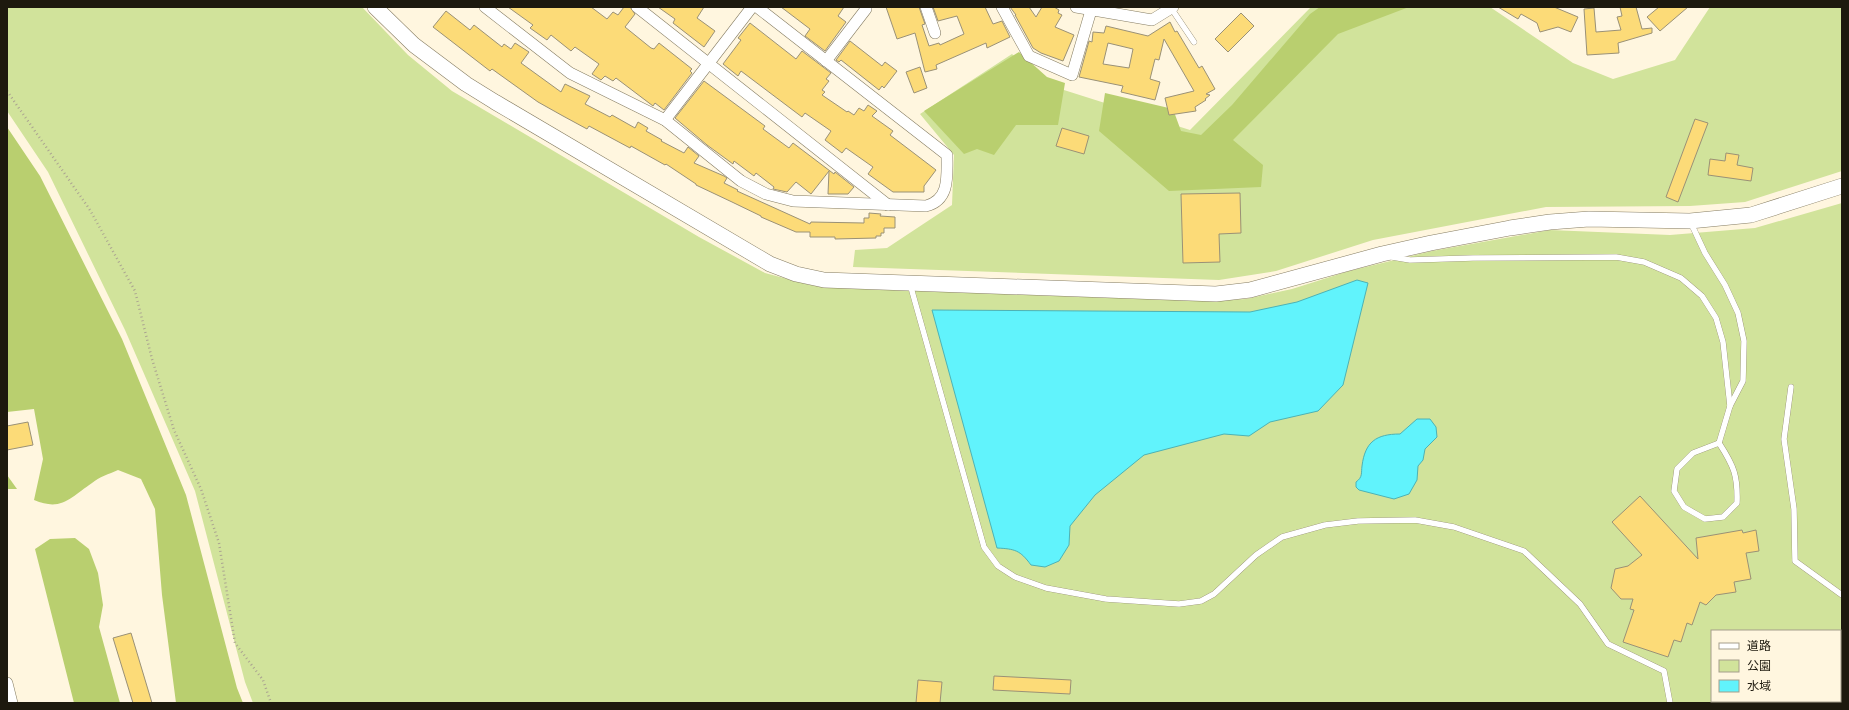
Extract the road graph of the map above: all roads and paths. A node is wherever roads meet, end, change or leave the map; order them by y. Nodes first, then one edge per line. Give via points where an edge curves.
1 (375, 7) edge
2 (485, 7) edge
3 (637, 7) edge
4 (752, 7) edge
5 (758, 7) edge
6 (866, 7) edge
7 (926, 7) edge
8 (1002, 7) edge
9 (1076, 7) edge
10 (1091, 8) edge
11 (1172, 8) edge
12 (935, 34) dead end
13 (1194, 42) dead end
14 (826, 61) junction
15 (710, 64) junction
16 (7, 91) edge
17 (664, 120) junction
18 (1842, 186) edge
19 (888, 205) junction
20 (1690, 221) junction
21 (1382, 254) junction
22 (910, 284) junction
23 (1791, 387) dead end
24 (1730, 406) junction
25 (1719, 443) junction
26 (1842, 595) edge
27 (7, 684) edge
28 (12, 703) edge
29 (271, 703) edge
30 (1670, 703) edge

1 - 22 street via 414,45 471,87 770,264 796,274 824,280
2 - 17 street via 570,73
3 - 15 street
4 - 15 street
5 - 14 street
6 - 14 street
7 - 12 street
8 - 10 street via 1029,56 1072,75
9 - 10 street
10 - 11 street via 1152,20
11 - 13 lane
14 - 19 street via 948,155 946,188 934,204
15 - 17 street
15 - 19 street
16 - 29 path via 90,210 135,291 152,359 174,430 201,489 219,543 235,643 263,680
17 - 19 street via 741,181 766,194 793,201
18 - 20 street via 1751,215
20 - 21 street via 1550,222
20 - 24 lane via 1738,313 1744,341 1743,381
21 - 22 street via 1250,290 1216,294
21 - 24 lane via 1410,260 1616,257 1644,262 1681,278 1702,296 1716,318 1723,342
22 - 30 lane via 984,547 998,566 1015,577 1046,588 1106,599 1179,604 1201,601 1214,594 1256,555 1282,537 1325,525 1358,521 1415,520 1454,527 1524,551 1580,604 1608,644 1664,671
23 - 26 lane via 1784,439 1794,510 1794,561
24 - 25 lane
25 - 25 lane via 1730,461 1738,482 1737,503 1723,517 1705,519 1684,508 1674,491 1677,469 1693,453
27 - 28 street

